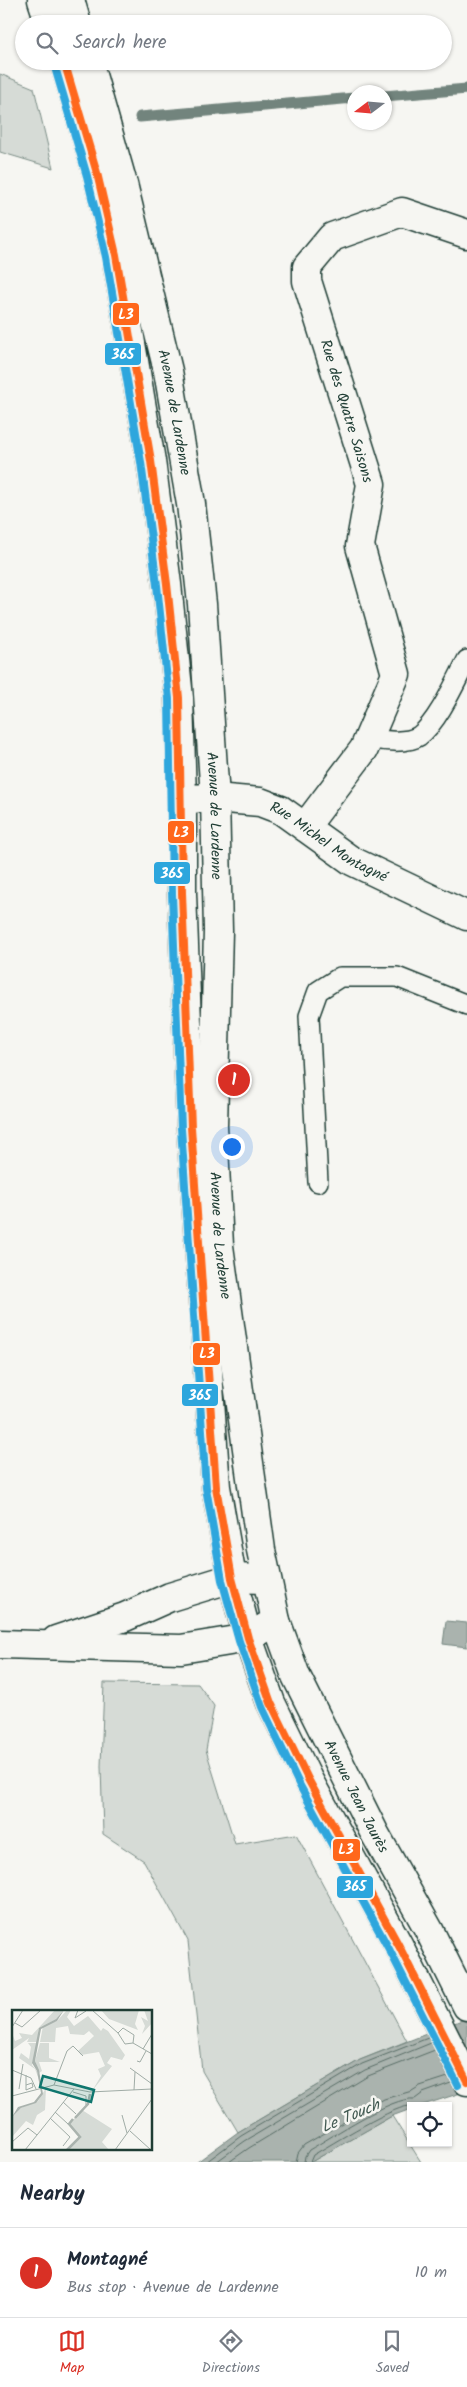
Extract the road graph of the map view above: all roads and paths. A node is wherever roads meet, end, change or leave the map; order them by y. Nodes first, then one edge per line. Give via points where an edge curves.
1 (42, 0) edge
2 (70, 0) edge
3 (47, 15) edge
4 (74, 15) edge
5 (67, 70) edge
6 (91, 70) edge
7 (467, 234) edge
8 (467, 660) edge
9 (369, 738) junction
10 (215, 798) junction
11 (182, 799) junction
12 (305, 827) junction
13 (467, 916) edge
14 (467, 1005) edge
15 (318, 1182) dead end
16 (232, 1578) junction
17 (266, 1579) junction
18 (276, 1621) junction
19 (248, 1638) junction
20 (0, 1644) edge
21 (44, 1644) junction
22 (467, 2006) edge
23 (467, 2081) edge

1 - 3 main road
2 - 4 main road
5 - 11 main road, Avenue de Lardenne via 98,173 116,255 151,461 179,698
6 - 10 main road, Avenue de Lardenne via 123,184 168,371 190,494 202,604
7 - 9 main road, Rue des Quatre Saisons via 402,212 332,237 307,267 307,281 371,484 360,546 396,674
8 - 9 lane via 444,706 418,736 390,742
9 - 12 main road, Rue des Quatre Saisons
10 - 11 main road, Rue Michel Montagné
10 - 12 main road, Rue Michel Montagné via 260,802 282,810
10 - 17 main road, Avenue de Lardenne via 218,931 213,1126 219,1246
11 - 16 main road, Avenue de Lardenne via 182,893 191,1127 216,1486
12 - 13 main road, Rue Michel Montagné via 352,861
14 - 15 lane via 397,977 340,977 318,991 309,1016
16 - 17 main road
16 - 19 main road, Avenue de Lardenne
16 - 21 main road via 170,1597
17 - 18 main road, Avenue Jean Jaurès
18 - 19 main road
18 - 22 main road, Avenue Jean Jaurès via 296,1676 335,1758
19 - 21 main road via 173,1650
19 - 23 main road via 279,1720
20 - 21 main road

